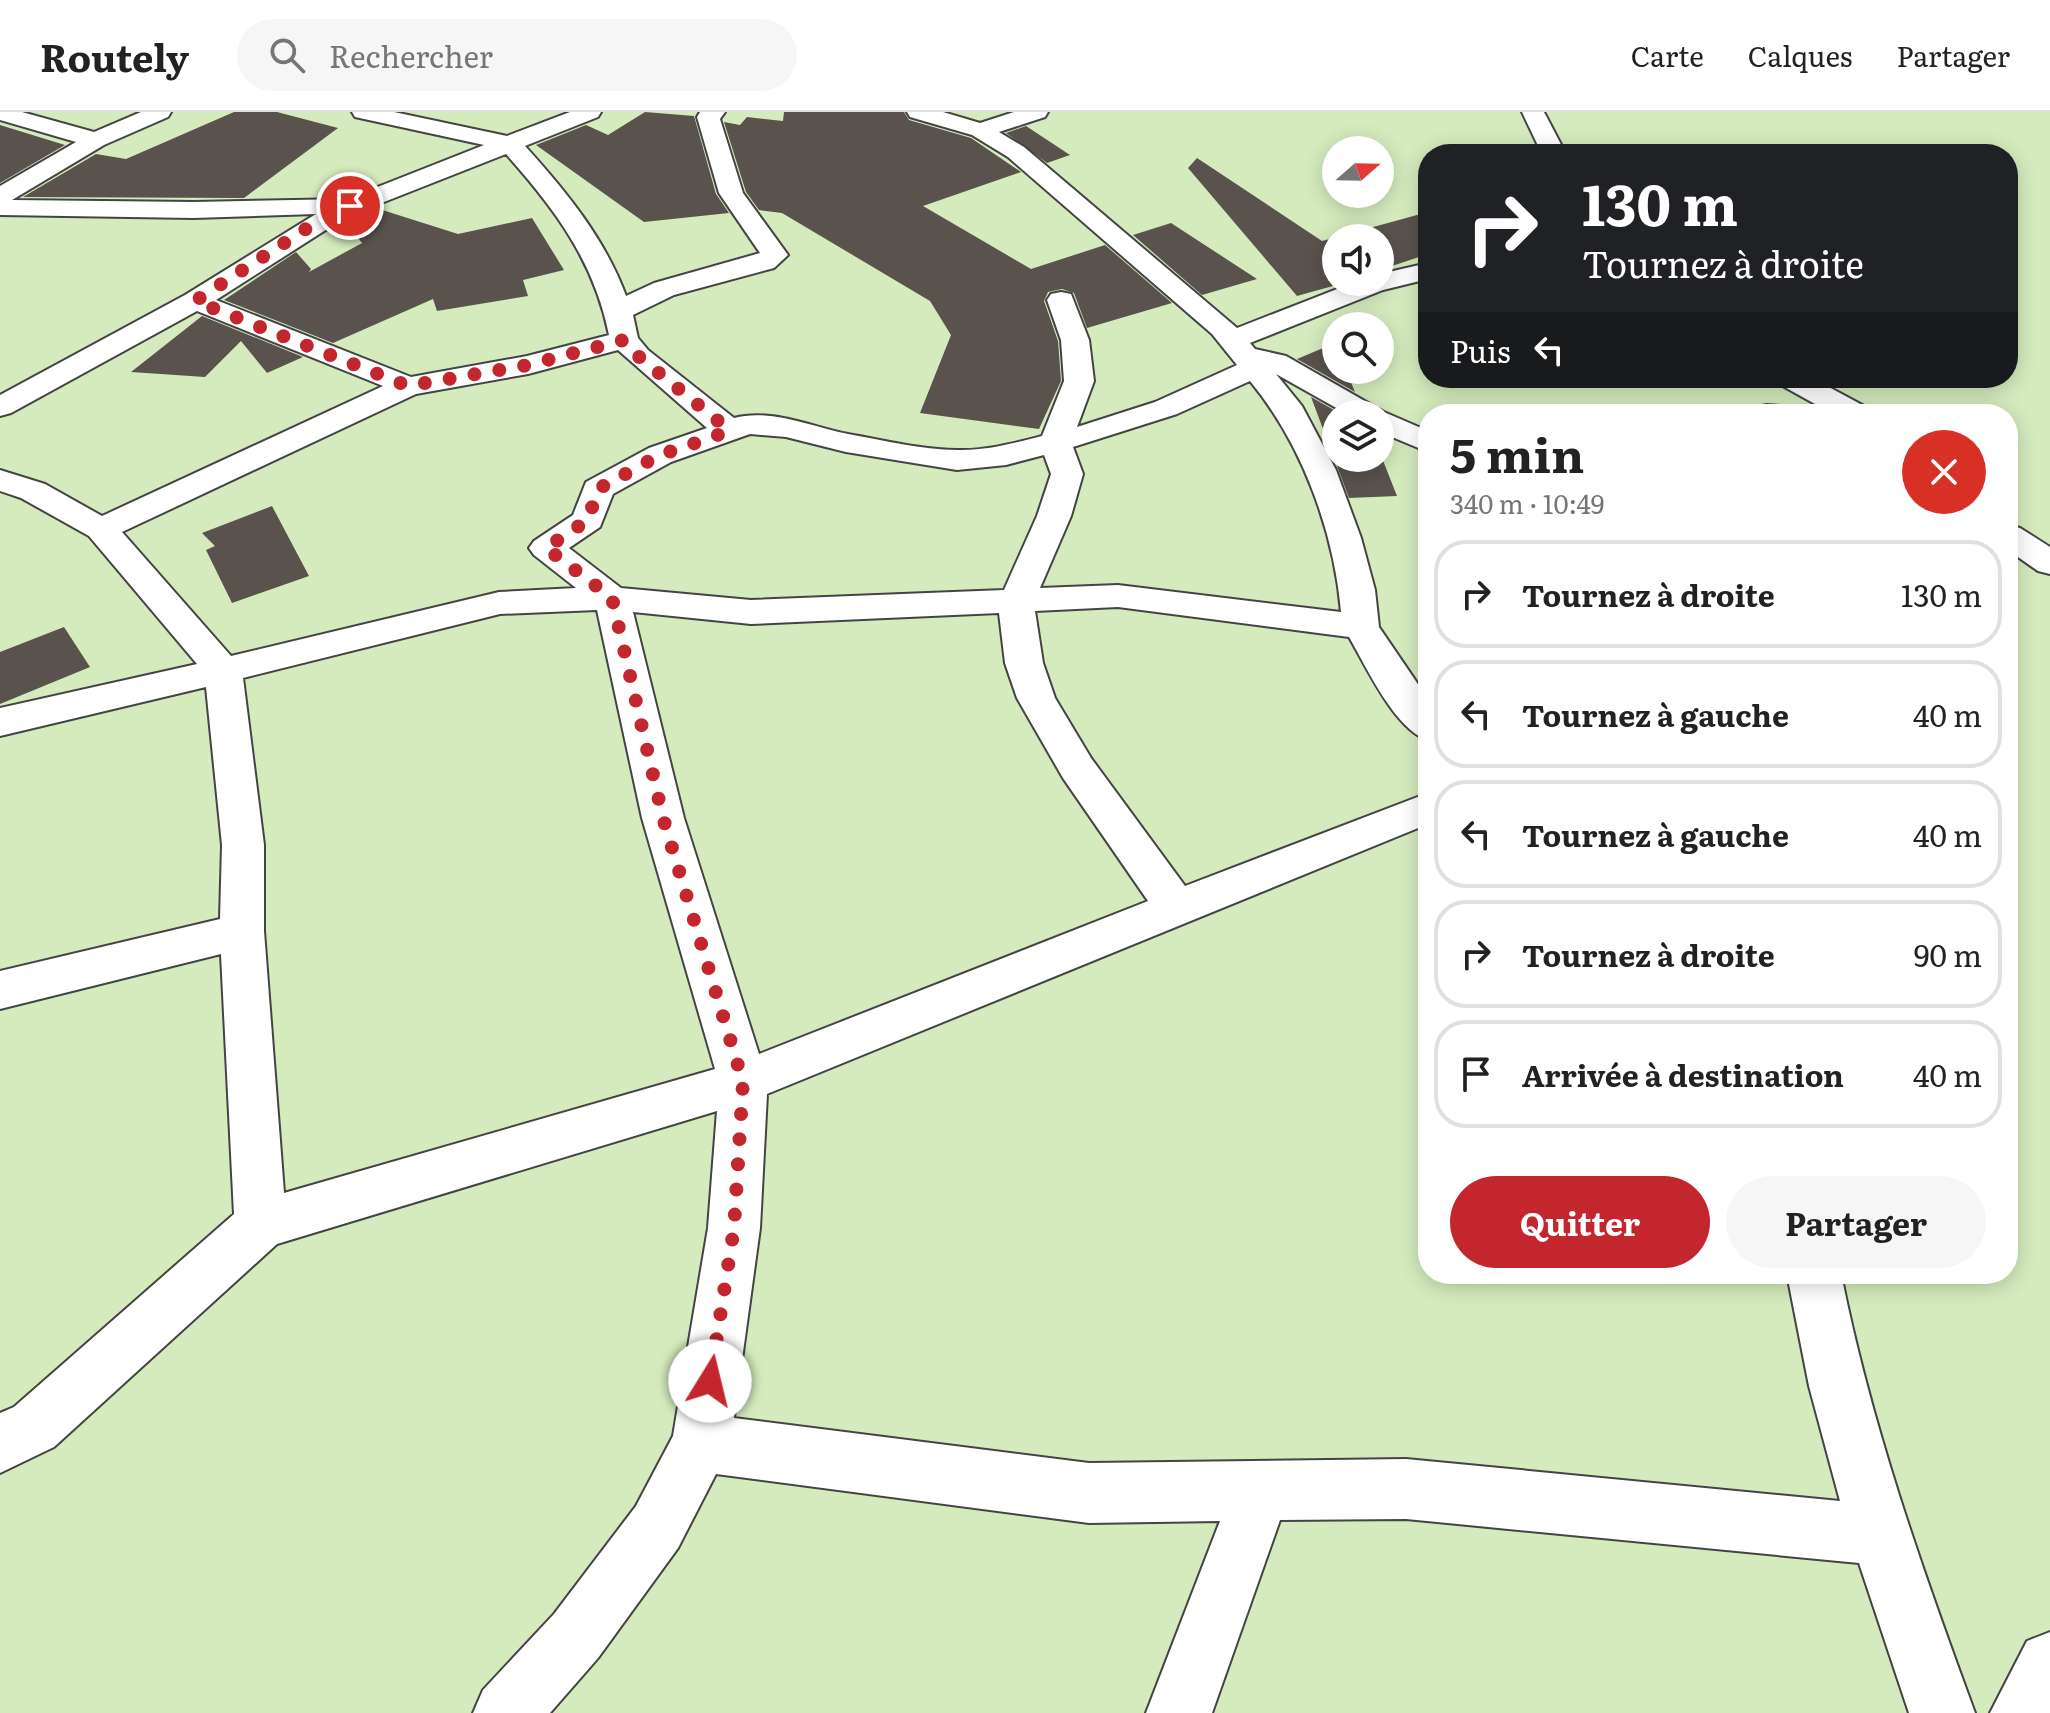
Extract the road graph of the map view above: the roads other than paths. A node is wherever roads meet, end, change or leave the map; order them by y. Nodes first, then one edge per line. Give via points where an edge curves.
1 (160, 112) edge
2 (363, 112) edge
3 (590, 112) edge
4 (714, 112) edge
5 (918, 112) edge
6 (1037, 112) edge
7 (1533, 112) edge
8 (0, 113) edge
9 (980, 130) junction
10 (96, 140) junction
11 (510, 144) junction
12 (1549, 144) edge
13 (0, 196) edge
14 (350, 206) junction
15 (0, 207) edge
16 (1418, 273) edge
17 (1061, 300) dead end
18 (195, 301) junction
19 (621, 326) junction
20 (1243, 355) junction
21 (408, 386) junction
22 (1808, 388) edge
23 (1345, 400) edge
24 (1837, 404) edge
25 (0, 407) edge
26 (1394, 427) edge
27 (728, 429) junction
28 (1418, 438) edge
29 (1055, 442) junction
30 (0, 480) edge
31 (101, 529) junction
32 (2018, 542) edge
33 (2047, 561) edge
34 (2018, 569) edge
35 (612, 598) junction
36 (1016, 603) junction
37 (1361, 627) junction
38 (223, 670) junction
39 (1418, 713) edge
40 (0, 722) edge
41 (1418, 812) edge
42 (1177, 908) junction
43 (242, 931) junction
44 (0, 990) edge
45 (743, 1082) junction
46 (261, 1224) junction
47 (1815, 1284) edge
48 (701, 1443) junction
49 (0, 1444) edge
50 (1261, 1491) junction
51 (1879, 1535) junction
52 (2050, 1664) edge
53 (506, 1713) edge
54 (1179, 1713) edge
55 (1942, 1713) edge
56 (2023, 1713) edge

1 - 10 street
2 - 11 street
3 - 11 street
4 - 19 street via 708,117 731,193 775,255 664,289
5 - 9 street
6 - 9 street
7 - 12 street
8 - 10 street
9 - 20 street via 1064,190 1193,301
10 - 13 street
11 - 14 street
11 - 19 street via 551,189 600,262
14 - 15 street
14 - 18 street
16 - 20 street via 1374,284
17 - 29 street via 1075,340 1079,381
18 - 21 street
18 - 25 street
19 - 21 street via 528,365
19 - 27 street via 638,356
20 - 23 street via 1276,362
20 - 29 street via 1154,412
20 - 37 street via 1287,406 1320,470 1344,538
21 - 31 street
22 - 24 street
26 - 28 street
27 - 29 street via 747,424 787,428 957,460
27 - 35 street via 660,455 598,489 588,520 546,548
29 - 36 street via 1067,474
30 - 31 street via 33,491
31 - 38 street
32 - 33 street
33 - 34 street
35 - 36 street via 751,612
35 - 38 street via 499,603
35 - 45 street via 663,818
36 - 37 street via 1118,596
36 - 42 street via 1024,663 1036,698 1077,768
37 - 39 street
38 - 40 street
38 - 43 street via 243,845
41 - 42 street
42 - 45 street
43 - 44 street
43 - 46 street
45 - 46 street
45 - 48 street via 734,1228
46 - 49 street via 34,1427
47 - 51 street
48 - 50 street via 1089,1493
48 - 53 street via 657,1527 576,1636
50 - 51 street via 1406,1489
50 - 54 street
51 - 55 street
52 - 56 street

